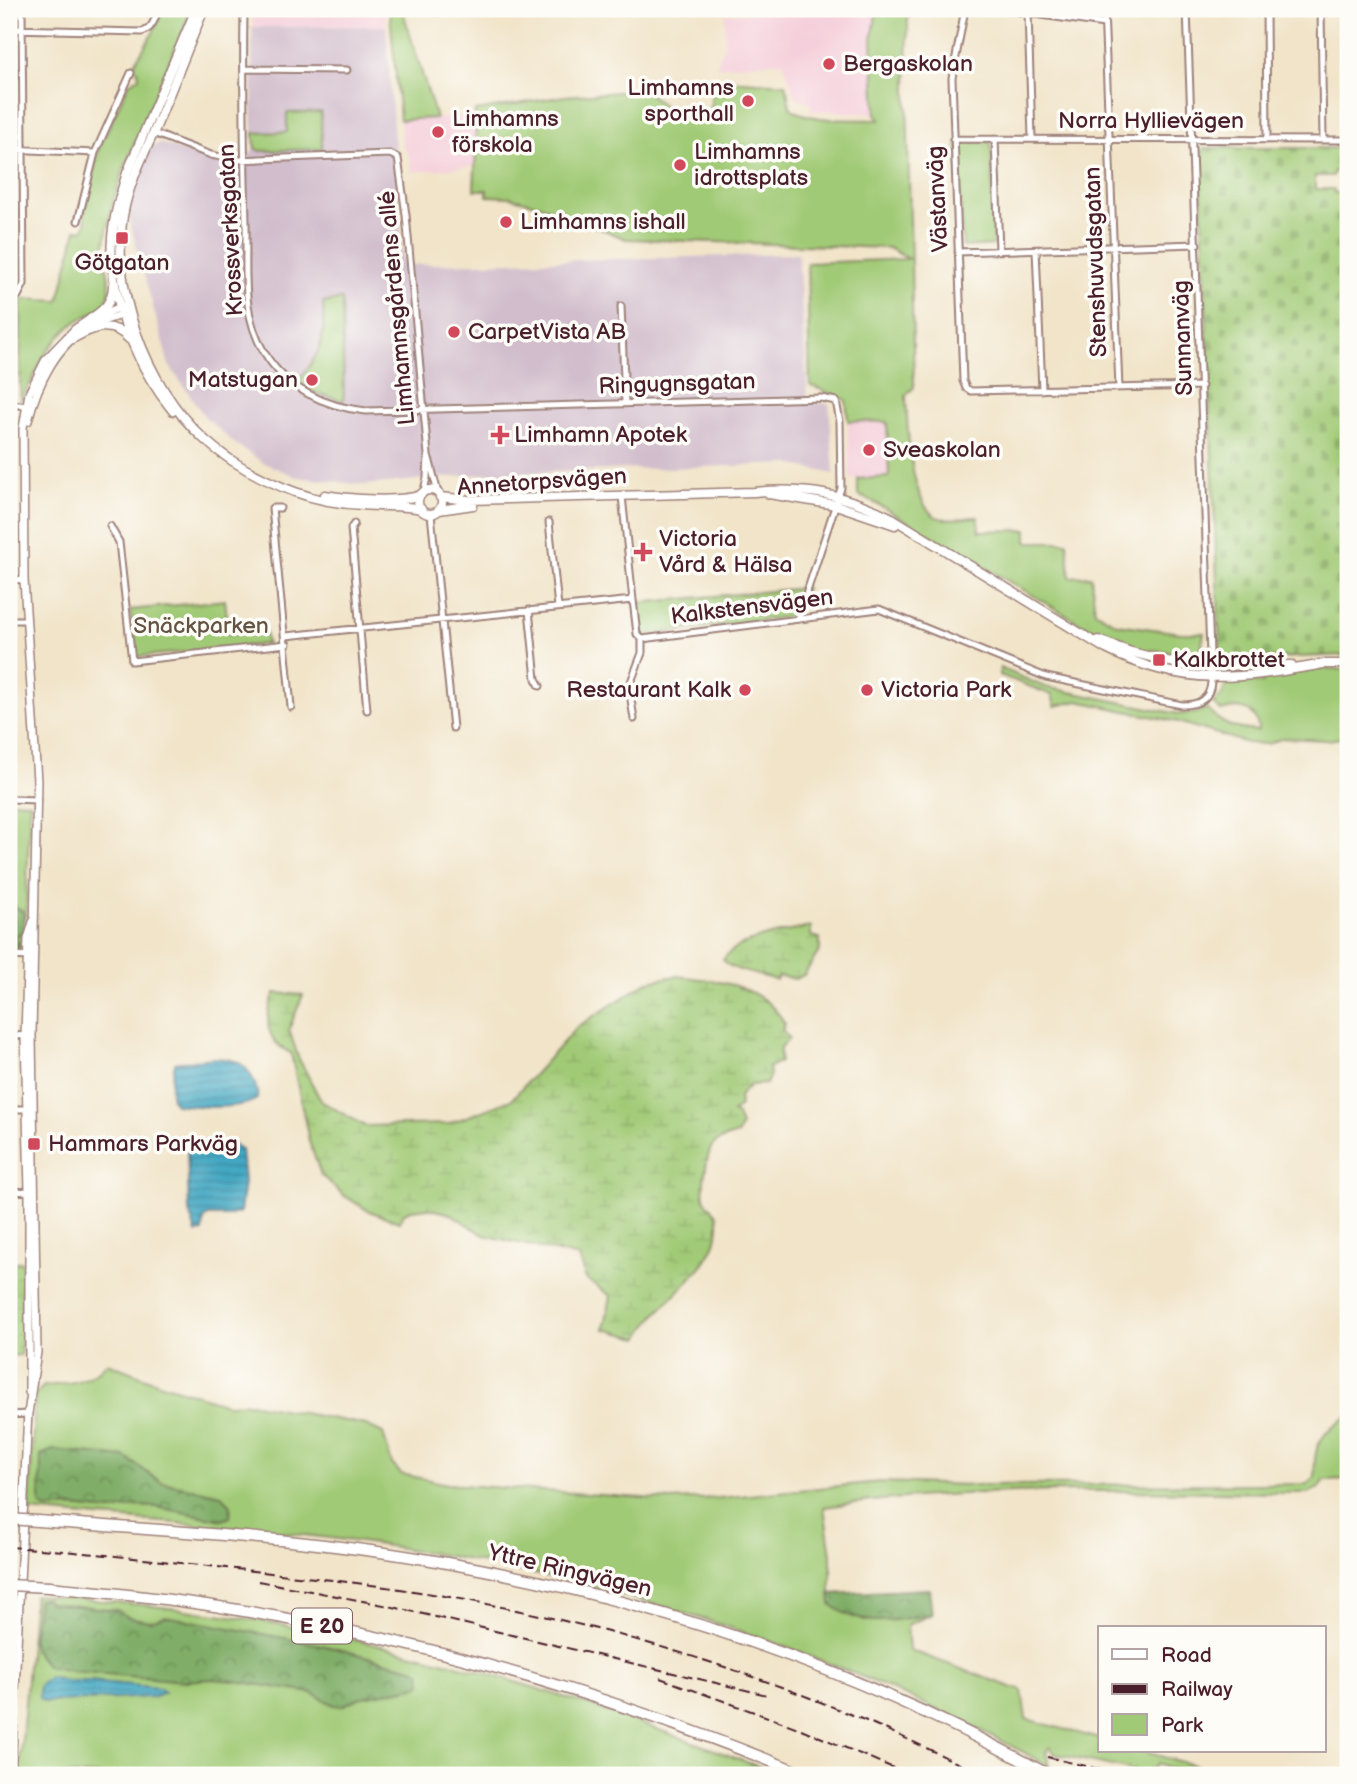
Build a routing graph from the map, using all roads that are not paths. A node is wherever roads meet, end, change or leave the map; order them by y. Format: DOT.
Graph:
graph roads {
  1 [pos="22,9"];
  2 [pos="159,9"];
  3 [pos="196,9"];
  4 [pos="204,9"];
  5 [pos="244,9"];
  6 [pos="420,9"];
  7 [pos="482,9"];
  8 [pos="965,9"];
  9 [pos="1000,9"];
  10 [pos="1104,9"];
  11 [pos="1187,9"];
  12 [pos="1266,9"];
  13 [pos="1321,9"];
  14 [pos="1028,13"];
  15 [pos="1104,24"];
  16 [pos="9,29"];
  17 [pos="22,29"];
  18 [pos="244,69"];
  19 [pos="347,70"];
  20 [pos="131,73"];
  21 [pos="153,133"];
  22 [pos="1032,138"];
  23 [pos="1108,138"];
  24 [pos="953,139"];
  25 [pos="995,139"];
  26 [pos="1193,139"];
  27 [pos="1267,140"];
  28 [pos="1323,140"];
  29 [pos="1348,141"];
  30 [pos="9,149"];
  31 [pos="23,150"];
  32 [pos="94,153"];
  33 [pos="245,160"];
  34 [pos="78,220"];
  35 [pos="1197,244"];
  36 [pos="1113,247"];
  37 [pos="1036,250"];
  38 [pos="999,251"];
  39 [pos="958,252"];
  40 [pos="112,262"];
  41 [pos="9,296"];
  42 [pos="621,306"];
  43 [pos="124,310"];
  44 [pos="90,319"];
  45 [pos="72,339"];
  46 [pos="134,347"];
  47 [pos="1202,386"];
  48 [pos="1119,388"];
  49 [pos="1042,390"];
  50 [pos="625,403"];
  51 [pos="9,404"];
  52 [pos="29,406"];
  53 [pos="423,410"];
  54 [pos="203,439"];
  55 [pos="428,455"];
  56 [pos="271,482"];
  57 [pos="754,492"];
  58 [pos="422,494"];
  59 [pos="647,494"];
  60 [pos="439,495"];
  61 [pos="839,495"];
  62 [pos="622,496"];
  63 [pos="836,505"];
  64 [pos="279,508"];
  65 [pos="421,509"];
  66 [pos="435,512"];
  67 [pos="550,522"];
  68 [pos="354,524"];
  69 [pos="110,526"];
  70 [pos="920,536"];
  71 [pos="9,579"];
  72 [pos="24,580"];
  73 [pos="633,600"];
  74 [pos="558,607"];
  75 [pos="529,610"];
  76 [pos="798,619"];
  77 [pos="9,620"];
  78 [pos="26,620"];
  79 [pos="442,620"];
  80 [pos="360,629"];
  81 [pos="1079,632"];
  82 [pos="286,636"];
  83 [pos="642,639"];
  84 [pos="287,644"];
  85 [pos="1323,664"];
  86 [pos="1348,664"];
  87 [pos="1211,667"];
  88 [pos="1211,677"];
  89 [pos="540,685"];
  90 [pos="291,708"];
  91 [pos="367,710"];
  92 [pos="634,719"];
  93 [pos="453,728"];
  94 [pos="9,799"];
  95 [pos="37,800"];
  96 [pos="9,956"];
  97 [pos="31,957"];
  98 [pos="9,1035"];
  99 [pos="28,1036"];
  100 [pos="9,1109"];
  101 [pos="30,1109"];
  102 [pos="32,1191"];
  103 [pos="9,1192"];
  104 [pos="28,1414"];
  105 [pos="9,1415"];
  106 [pos="9,1519"];
  107 [pos="9,1585"];
  108 [pos="11,1775"];
  109 [pos="805,1775"];
  110 [pos="1049,1775"];
  1 -- 17 [label="street"];
  2 -- 17 [label="street"];
  3 -- 40 [label="main road"];
  4 -- 21 [label="main road"];
  5 -- 18 [label="street, Krossverksgatan"];
  6 -- 7 [label="street"];
  8 -- 24 [label="street, Västanväg"];
  9 -- 14 [label="street"];
  10 -- 15 [label="street, Stenshuvudsgatan"];
  11 -- 26 [label="street, Sunnanväg"];
  12 -- 27 [label="street"];
  13 -- 28 [label="street"];
  14 -- 15 [label="street"];
  14 -- 22 [label="street"];
  15 -- 23 [label="street, Stenshuvudsgatan"];
  16 -- 17 [label="street"];
  17 -- 31 [label="street"];
  18 -- 19 [label="street"];
  18 -- 33 [label="street, Krossverksgatan"];
  20 -- 32 [label="street"];
  21 -- 33 [label="street"];
  21 -- 43 [label="main road"];
  22 -- 23 [label="street, Norra Hyllievägen"];
  22 -- 25 [label="street, Norra Hyllievägen"];
  23 -- 26 [label="street, Norra Hyllievägen"];
  23 -- 36 [label="street, Stenshuvudsgatan"];
  24 -- 25 [label="street, Norra Hyllievägen"];
  24 -- 39 [label="street, Västanväg"];
  25 -- 38 [label="street"];
  26 -- 27 [label="street, Norra Hyllievägen"];
  26 -- 35 [label="street, Sunnanväg"];
  27 -- 28 [label="street, Norra Hyllievägen"];
  28 -- 29 [label="street, Norra Hyllievägen"];
  30 -- 31 [label="street"];
  31 -- 32 [label="street"];
  31 -- 41 [label="street"];
  32 -- 34 [label="street"];
  33 -- 53 [label="street, Krossverksgatan"];
  33 -- 53 [label="street, Limhamnsgårdens allé"];
  35 -- 36 [label="street"];
  35 -- 47 [label="street, Sunnanväg"];
  36 -- 37 [label="street"];
  36 -- 48 [label="street, Stenshuvudsgatan"];
  37 -- 38 [label="street"];
  37 -- 49 [label="street"];
  38 -- 39 [label="street"];
  39 -- 49 [label="street, Västanväg"];
  40 -- 43 [label="main road"];
  40 -- 44 [label="main road"];
  42 -- 50 [label="street"];
  43 -- 44 [label="street"];
  43 -- 45 [label="street"];
  43 -- 46 [label="main road"];
  43 -- 54 [label="main road, Annetorpsvägen"];
  44 -- 52 [label="street"];
  45 -- 46 [label="main road"];
  45 -- 52 [label="street"];
  46 -- 54 [label="main road"];
  47 -- 48 [label="street"];
  47 -- 87 [label="street, Sunnanväg"];
  48 -- 49 [label="street"];
  50 -- 53 [label="street, Ringugnsgatan"];
  50 -- 61 [label="street, Ringugnsgatan"];
  51 -- 52 [label="street"];
  52 -- 72 [label="street"];
  53 -- 55 [label="street, Limhamnsgårdens allé"];
  54 -- 56 [label="main road, Annetorpsvägen"];
  55 -- 58 [label="street, Limhamnsgårdens allé"];
  55 -- 60 [label="street, Limhamnsgårdens allé"];
  56 -- 58 [label="main road, Annetorpsvägen"];
  56 -- 65 [label="main road, Annetorpsvägen"];
  57 -- 59 [label="main road, Annetorpsvägen"];
  57 -- 61 [label="main road, Annetorpsvägen"];
  57 -- 63 [label="main road, Annetorpsvägen"];
  58 -- 60 [label="main road, Annetorpsvägen"];
  58 -- 65 [label="main road"];
  59 -- 60 [label="main road, Annetorpsvägen"];
  59 -- 62 [label="main road, Annetorpsvägen"];
  60 -- 66 [label="main road, Annetorpsvägen"];
  61 -- 63 [label="street"];
  61 -- 70 [label="main road, Annetorpsvägen"];
  62 -- 66 [label="main road, Annetorpsvägen"];
  62 -- 73 [label="street, Kalkstensvägen"];
  63 -- 70 [label="main road, Annetorpsvägen"];
  63 -- 76 [label="street"];
  64 -- 82 [label="street"];
  65 -- 66 [label="main road, Annetorpsvägen"];
  66 -- 79 [label="street"];
  67 -- 74 [label="street"];
  68 -- 80 [label="street"];
  69 -- 84 [label="street"];
  70 -- 81 [label="main road, Annetorpsvägen"];
  71 -- 72 [label="street"];
  72 -- 78 [label="street"];
  73 -- 74 [label="street"];
  73 -- 83 [label="street, Kalkstensvägen"];
  74 -- 75 [label="street"];
  75 -- 79 [label="street"];
  75 -- 89 [label="street"];
  76 -- 83 [label="street, Kalkstensvägen"];
  76 -- 88 [label="street, Kalkstensvägen"];
  77 -- 78 [label="street"];
  78 -- 95 [label="street"];
  79 -- 80 [label="street"];
  79 -- 93 [label="street"];
  80 -- 82 [label="street"];
  80 -- 91 [label="street"];
  81 -- 87 [label="main road, Annetorpsvägen"];
  81 -- 88 [label="main road, Annetorpsvägen"];
  82 -- 84 [label="street"];
  83 -- 92 [label="street"];
  84 -- 90 [label="street"];
  85 -- 86 [label="main road, Annetorpsvägen"];
  85 -- 87 [label="main road, Annetorpsvägen"];
  85 -- 88 [label="main road, Annetorpsvägen"];
  87 -- 88 [label="street"];
  94 -- 95 [label="street"];
  95 -- 97 [label="street"];
  96 -- 97 [label="street"];
  97 -- 99 [label="street"];
  98 -- 99 [label="street"];
  99 -- 101 [label="street"];
  100 -- 101 [label="street"];
  101 -- 102 [label="street"];
  102 -- 103 [label="street"];
  102 -- 104 [label="street"];
  104 -- 105 [label="street"];
  104 -- 108 [label="street"];
  106 -- 110 [label="highway, Yttre Ringvägen, bridge"];
  107 -- 109 [label="highway, E 20, bridge"];
}
